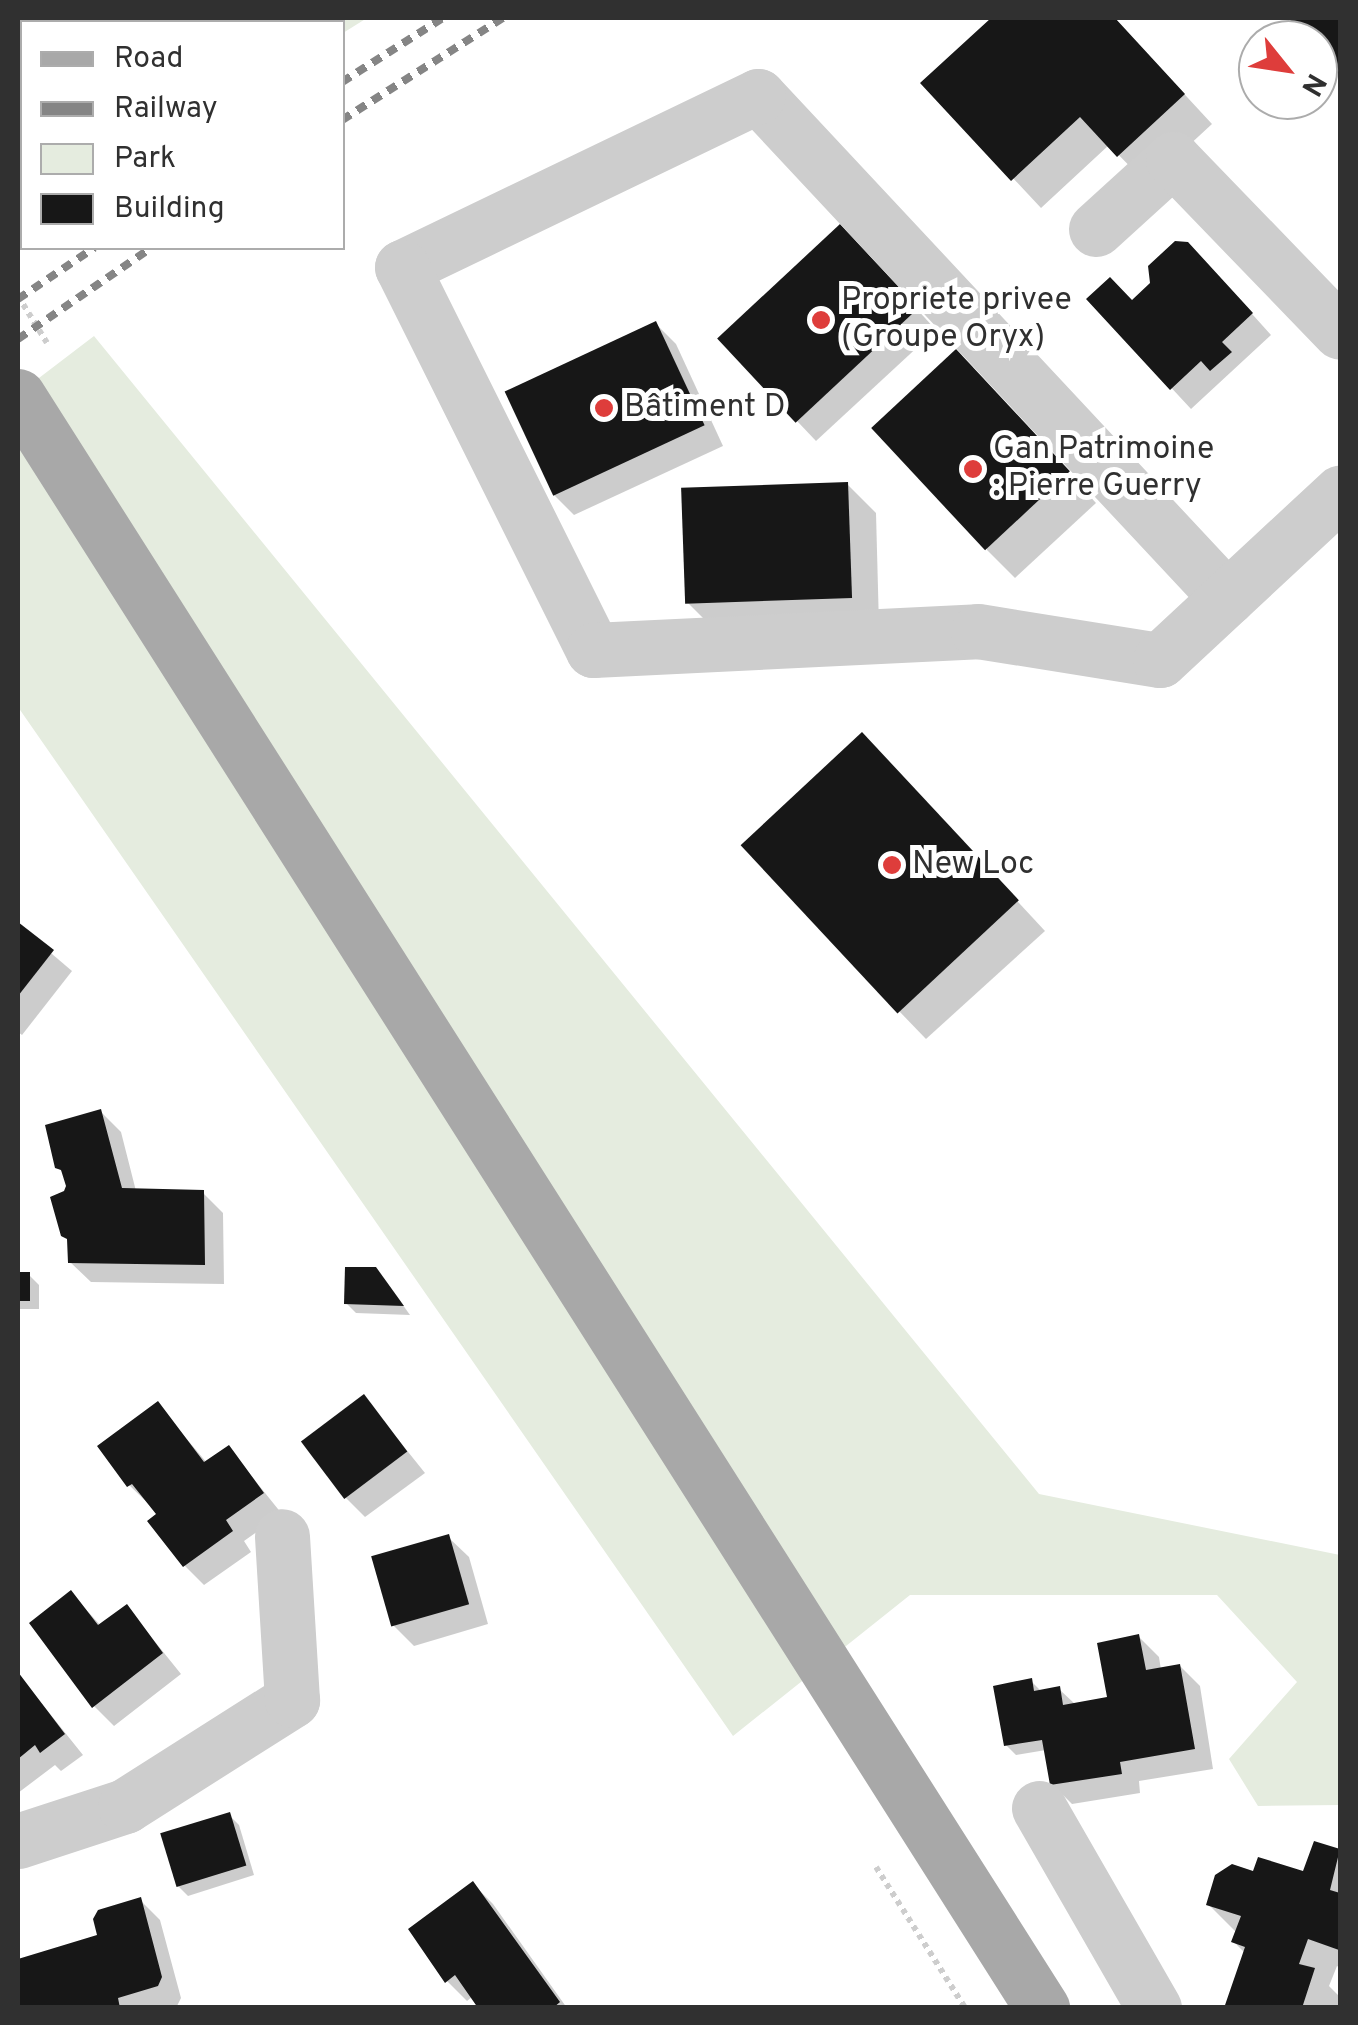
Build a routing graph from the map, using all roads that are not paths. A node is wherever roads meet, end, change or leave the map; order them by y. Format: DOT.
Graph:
graph roads {
  1 [pos="1096,228"];
  2 [pos="1340,332"];
  3 [pos="18,396"];
  4 [pos="1340,494"];
  5 [pos="1227,598"];
  6 [pos="282,1536"];
  7 [pos="1039,1808"];
  8 [pos="18,1841"];
  9 [pos="1042,2008"];
  10 [pos="1154,2008"];
  1 -- 2 [label="street"];
  3 -- 9 [label="main road"];
  4 -- 5 [label="street"];
  5 -- 5 [label="street"];
  6 -- 8 [label="street"];
  7 -- 10 [label="street"];
}
